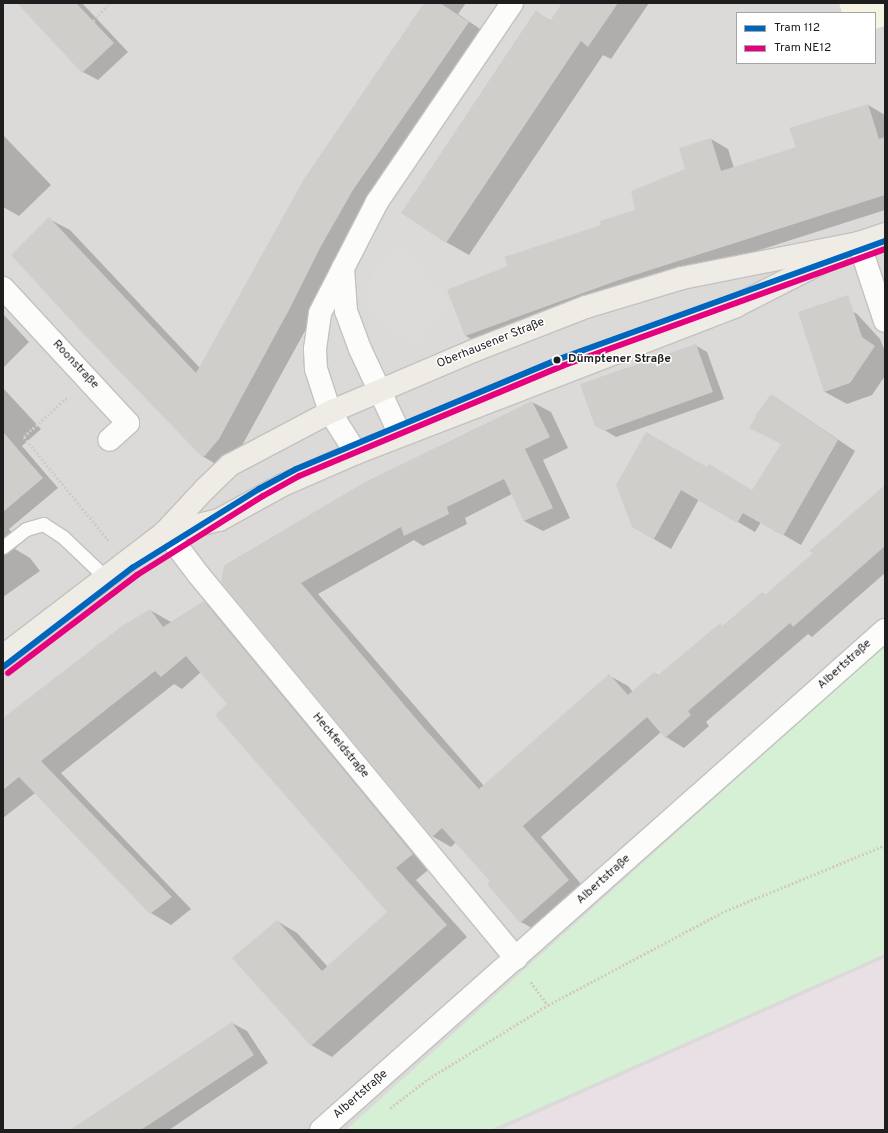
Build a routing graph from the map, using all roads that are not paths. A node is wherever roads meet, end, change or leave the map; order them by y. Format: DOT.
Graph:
graph roads {
  1 [pos="512,3"];
  2 [pos="885,234"];
  3 [pos="859,243"];
  4 [pos="343,266"];
  5 [pos="3,288"];
  6 [pos="885,321"];
  7 [pos="379,391"];
  8 [pos="330,412"];
  9 [pos="395,438"];
  10 [pos="109,440"];
  11 [pos="356,453"];
  12 [pos="164,533"];
  13 [pos="3,546"];
  14 [pos="106,578"];
  15 [pos="885,630"];
  16 [pos="3,655"];
  17 [pos="516,959"];
  18 [pos="321,1130"];
  1 -- 4 [label="street"];
  2 -- 3 [label="main road, Oberhausener Straße"];
  3 -- 6 [label="street"];
  3 -- 7 [label="main road, Oberhausener Straße"];
  3 -- 9 [label="main road, Oberhausener Straße"];
  4 -- 7 [label="street"];
  4 -- 8 [label="street"];
  5 -- 10 [label="street, Roonstraße"];
  7 -- 8 [label="main road, Oberhausener Straße"];
  7 -- 9 [label="street"];
  8 -- 11 [label="street"];
  8 -- 12 [label="main road, Oberhausener Straße"];
  9 -- 11 [label="main road, Oberhausener Straße"];
  11 -- 12 [label="main road, Oberhausener Straße"];
  12 -- 14 [label="main road, Oberhausener Straße"];
  12 -- 17 [label="street, Heckfeldstraße"];
  13 -- 14 [label="lane"];
  14 -- 16 [label="main road, Oberhausener Straße"];
  15 -- 17 [label="street, Albertstraße"];
  17 -- 18 [label="street, Albertstraße"];
}
